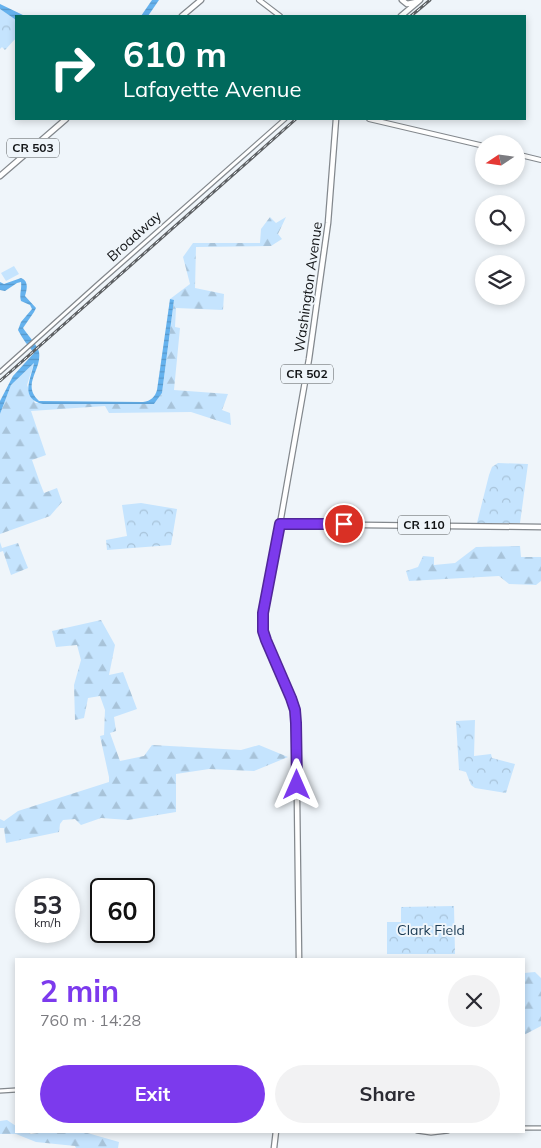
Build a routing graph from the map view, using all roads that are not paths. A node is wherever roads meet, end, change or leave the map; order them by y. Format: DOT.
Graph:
graph roads {
  1 [pos="201,0"];
  2 [pos="259,0"];
  3 [pos="402,0"];
  4 [pos="419,1"];
  5 [pos="183,15"];
  6 [pos="279,15"];
  7 [pos="403,15"];
  8 [pos="65,120"];
  9 [pos="284,120"];
  10 [pos="336,120"];
  11 [pos="373,120"];
  12 [pos="475,144"];
  13 [pos="525,156"];
  14 [pos="541,160"];
  15 [pos="0,176"];
  16 [pos="0,372"];
  17 [pos="280,524"];
  18 [pos="541,527"];
  19 [pos="299,958"];
  20 [pos="15,1090"];
  21 [pos="0,1091"];
  22 [pos="525,1128"];
  23 [pos="541,1128"];
  24 [pos="276,1133"];
  25 [pos="274,1148"];
  1 -- 5 [label="main road"];
  2 -- 6 [label="main road"];
  3 -- 4 [label="main road"];
  4 -- 7 [label="main road"];
  8 -- 15 [label="main road, CR 503"];
  9 -- 16 [label="street, Broadway"];
  10 -- 17 [label="main road, Washington Avenue / CR 502"];
  11 -- 12 [label="main road"];
  13 -- 14 [label="main road"];
  17 -- 18 [label="main road, CR 110"];
  17 -- 19 [label="main road, Washington Avenue / CR 502"];
  20 -- 21 [label="street"];
  22 -- 23 [label="street"];
  24 -- 25 [label="main road"];
}
